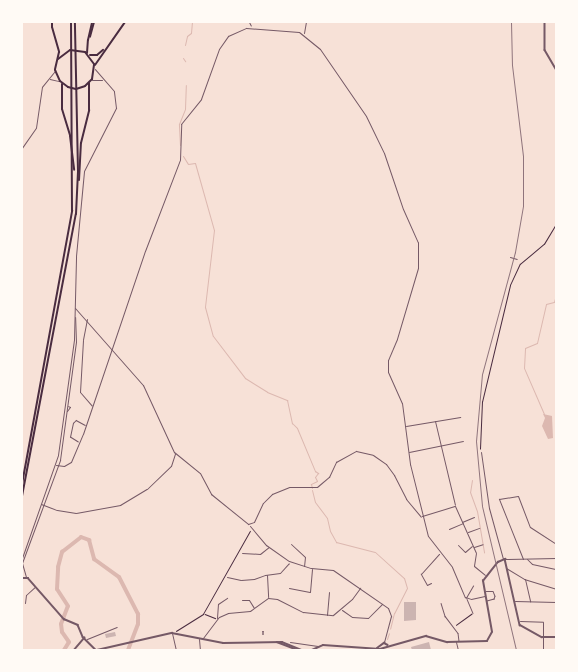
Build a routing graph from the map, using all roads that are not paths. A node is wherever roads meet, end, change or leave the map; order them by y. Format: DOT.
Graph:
graph roads {
  1 [pos="52,22"];
  2 [pos="72,22"];
  3 [pos="75,22"];
  4 [pos="93,22"];
  5 [pos="124,22"];
  6 [pos="249,22"];
  7 [pos="306,22"];
  8 [pos="545,22"];
  9 [pos="251,27"];
  10 [pos="304,34"];
  11 [pos="107,46"];
  12 [pos="88,55"];
  13 [pos="58,59"];
  14 [pos="94,68"];
  15 [pos="556,69"];
  16 [pos="55,70"];
  17 [pos="49,80"];
  18 [pos="60,81"];
  19 [pos="104,81"];
  20 [pos="90,82"];
  21 [pos="62,84"];
  22 [pos="22,148"];
  23 [pos="74,171"];
  24 [pos="77,195"];
  25 [pos="510,257"];
  26 [pos="517,259"];
  27 [pos="75,308"];
  28 [pos="87,319"];
  29 [pos="114,350"];
  30 [pos="66,406"];
  31 [pos="92,406"];
  32 [pos="66,411"];
  33 [pos="460,417"];
  34 [pos="435,421"];
  35 [pos="86,426"];
  36 [pos="405,426"];
  37 [pos="463,441"];
  38 [pos="80,443"];
  39 [pos="441,446"];
  40 [pos="408,452"];
  41 [pos="481,452"];
  42 [pos="176,454"];
  43 [pos="57,465"];
  44 [pos="22,484"];
  45 [pos="22,496"];
  46 [pos="42,504"];
  47 [pos="455,505"];
  48 [pos="422,517"];
  49 [pos="474,517"];
  50 [pos="463,523"];
  51 [pos="250,525"];
  52 [pos="479,528"];
  53 [pos="449,529"];
  54 [pos="467,533"];
  55 [pos="291,544"];
  56 [pos="482,544"];
  57 [pos="556,544"];
  58 [pos="458,545"];
  59 [pos="473,546"];
  60 [pos="269,547"];
  61 [pos="242,553"];
  62 [pos="440,554"];
  63 [pos="22,558"];
  64 [pos="523,558"];
  65 [pos="527,558"];
  66 [pos="556,558"];
  67 [pos="504,559"];
  68 [pos="290,562"];
  69 [pos="22,563"];
  70 [pos="304,566"];
  71 [pos="312,568"];
  72 [pos="506,568"];
  73 [pos="556,569"];
  74 [pos="267,574"];
  75 [pos="485,575"];
  76 [pos="227,576"];
  77 [pos="27,577"];
  78 [pos="22,578"];
  79 [pos="525,579"];
  80 [pos="431,583"];
  81 [pos="473,586"];
  82 [pos="35,587"];
  83 [pos="289,588"];
  84 [pos="360,588"];
  85 [pos="556,589"];
  86 [pos="484,591"];
  87 [pos="329,592"];
  88 [pos="485,596"];
  89 [pos="227,598"];
  90 [pos="268,598"];
  91 [pos="466,598"];
  92 [pos="242,600"];
  93 [pos="486,601"];
  94 [pos="514,601"];
  95 [pos="530,602"];
  96 [pos="556,602"];
  97 [pos="25,603"];
  98 [pos="441,603"];
  99 [pos="382,604"];
  100 [pos="254,608"];
  101 [pos="341,609"];
  102 [pos="473,613"];
  103 [pos="327,615"];
  104 [pos="217,618"];
  105 [pos="519,621"];
  106 [pos="117,627"];
  107 [pos="172,633"];
  108 [pos="556,636"];
  109 [pos="84,638"];
  110 [pos="199,638"];
  111 [pos="543,638"];
  112 [pos="86,639"];
  113 [pos="202,639"];
  114 [pos="269,641"];
  115 [pos="290,642"];
  116 [pos="456,642"];
  117 [pos="460,642"];
  118 [pos="384,643"];
  119 [pos="382,645"];
  120 [pos="388,645"];
  121 [pos="318,646"];
  122 [pos="384,648"];
  123 [pos="375,649"];
  124 [pos="74,650"];
  125 [pos="97,650"];
  126 [pos="176,650"];
  127 [pos="200,650"];
  128 [pos="298,650"];
  129 [pos="302,650"];
  130 [pos="313,650"];
  131 [pos="458,650"];
  132 [pos="544,650"];
  1 -- 13 [label="main road"];
  2 -- 23 [label="main road"];
  3 -- 24 [label="main road"];
  4 -- 12 [label="main road"];
  5 -- 11 [label="main road"];
  6 -- 9 [label="street"];
  7 -- 10 [label="street"];
  8 -- 15 [label="street"];
  9 -- 10 [label="street"];
  9 -- 29 [label="street"];
  10 -- 36 [label="street"];
  11 -- 12 [label="main road"];
  11 -- 14 [label="main road"];
  12 -- 13 [label="main road"];
  12 -- 14 [label="main road"];
  13 -- 16 [label="main road"];
  14 -- 19 [label="street"];
  14 -- 20 [label="main road"];
  16 -- 17 [label="lane"];
  16 -- 18 [label="main road"];
  17 -- 18 [label="lane"];
  17 -- 22 [label="lane"];
  18 -- 21 [label="main road"];
  19 -- 20 [label="street"];
  19 -- 27 [label="street"];
  20 -- 21 [label="main road"];
  20 -- 24 [label="main road"];
  21 -- 23 [label="main road"];
  23 -- 44 [label="main road"];
  24 -- 45 [label="main road"];
  25 -- 26 [label="street"];
  27 -- 28 [label="street"];
  27 -- 30 [label="street"];
  28 -- 29 [label="street"];
  28 -- 31 [label="street"];
  29 -- 31 [label="street"];
  29 -- 42 [label="street"];
  30 -- 32 [label="street"];
  30 -- 32 [label="street"];
  30 -- 43 [label="street"];
  31 -- 35 [label="street"];
  32 -- 43 [label="street"];
  33 -- 34 [label="street"];
  34 -- 36 [label="street"];
  34 -- 39 [label="street"];
  35 -- 38 [label="street"];
  35 -- 38 [label="lane"];
  36 -- 40 [label="street"];
  37 -- 39 [label="street"];
  38 -- 43 [label="street"];
  39 -- 40 [label="street"];
  39 -- 47 [label="street"];
  40 -- 48 [label="street"];
  41 -- 67 [label="street"];
  42 -- 46 [label="street"];
  42 -- 51 [label="street"];
  43 -- 46 [label="street"];
  46 -- 63 [label="street"];
  46 -- 69 [label="street"];
  47 -- 48 [label="street"];
  47 -- 50 [label="street"];
  48 -- 51 [label="street"];
  48 -- 62 [label="street"];
  49 -- 50 [label="street"];
  50 -- 53 [label="street"];
  50 -- 54 [label="street"];
  51 -- 60 [label="street"];
  52 -- 54 [label="street"];
  54 -- 59 [label="street"];
  55 -- 70 [label="street"];
  56 -- 59 [label="street"];
  57 -- 64 [label="street"];
  58 -- 59 [label="street"];
  59 -- 75 [label="street"];
  60 -- 61 [label="street"];
  60 -- 68 [label="street"];
  62 -- 80 [label="street"];
  62 -- 91 [label="street"];
  63 -- 69 [label="street"];
  64 -- 65 [label="street"];
  64 -- 67 [label="street"];
  65 -- 66 [label="street"];
  65 -- 73 [label="street"];
  67 -- 72 [label="street"];
  67 -- 75 [label="street"];
  68 -- 70 [label="street"];
  68 -- 74 [label="street"];
  69 -- 77 [label="street"];
  70 -- 71 [label="street"];
  71 -- 83 [label="street"];
  71 -- 84 [label="street"];
  72 -- 79 [label="street"];
  72 -- 94 [label="street"];
  74 -- 76 [label="street"];
  74 -- 90 [label="street"];
  75 -- 86 [label="street"];
  77 -- 78 [label="street"];
  77 -- 82 [label="street"];
  79 -- 85 [label="street"];
  79 -- 95 [label="street"];
  81 -- 91 [label="lane"];
  82 -- 97 [label="street"];
  82 -- 109 [label="street"];
  84 -- 99 [label="street"];
  84 -- 101 [label="street"];
  86 -- 88 [label="street"];
  86 -- 93 [label="lane"];
  87 -- 103 [label="street"];
  88 -- 91 [label="street"];
  88 -- 93 [label="street"];
  89 -- 104 [label="street"];
  90 -- 100 [label="street"];
  90 -- 103 [label="street"];
  91 -- 102 [label="lane"];
  92 -- 100 [label="street"];
  93 -- 117 [label="street"];
  94 -- 95 [label="street"];
  94 -- 105 [label="street"];
  95 -- 96 [label="street"];
  98 -- 117 [label="lane"];
  99 -- 101 [label="street"];
  99 -- 118 [label="street"];
  100 -- 104 [label="street"];
  101 -- 103 [label="street"];
  104 -- 113 [label="street"];
  105 -- 111 [label="street"];
  105 -- 111 [label="street"];
  106 -- 112 [label="street"];
  107 -- 110 [label="street"];
  107 -- 125 [label="street"];
  107 -- 126 [label="street"];
  108 -- 111 [label="street"];
  109 -- 112 [label="street"];
  109 -- 124 [label="street"];
  110 -- 113 [label="street"];
  110 -- 127 [label="street"];
  111 -- 132 [label="street"];
  112 -- 125 [label="street"];
  113 -- 114 [label="street"];
  114 -- 128 [label="street"];
  114 -- 129 [label="street"];
  115 -- 121 [label="street"];
  116 -- 117 [label="street"];
  116 -- 120 [label="street"];
  116 -- 131 [label="street"];
  118 -- 119 [label="street"];
  118 -- 120 [label="street"];
  119 -- 122 [label="street"];
  119 -- 123 [label="street"];
  120 -- 122 [label="street"];
  121 -- 123 [label="street"];
  121 -- 130 [label="street"];
  122 -- 123 [label="street"];
}
